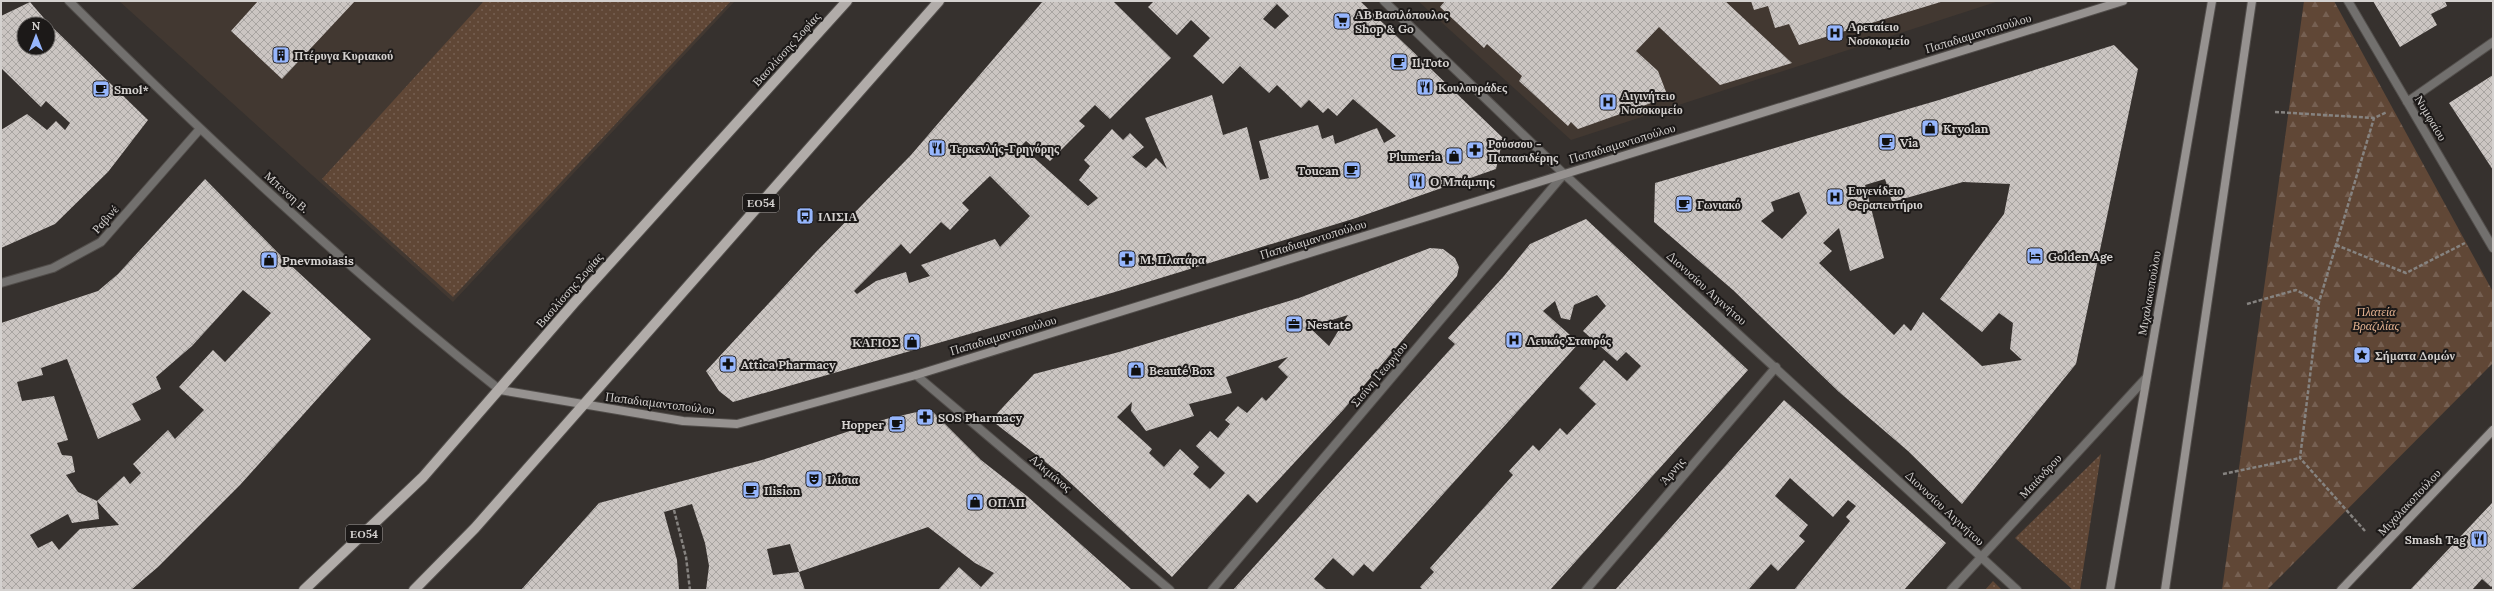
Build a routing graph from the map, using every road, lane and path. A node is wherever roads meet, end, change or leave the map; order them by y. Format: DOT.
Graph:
graph roads {
  1 [pos="68,1"];
  2 [pos="847,1"];
  3 [pos="939,1"];
  4 [pos="1384,1"];
  5 [pos="2123,1"];
  6 [pos="2212,1"];
  7 [pos="2252,1"];
  8 [pos="2348,1"];
  9 [pos="2493,42"];
  10 [pos="2408,102"];
  11 [pos="2275,112"];
  12 [pos="2374,118"];
  13 [pos="199,130"];
  14 [pos="1564,174"];
  15 [pos="2485,233"];
  16 [pos="2336,245"];
  17 [pos="2493,248"];
  18 [pos="1,283"];
  19 [pos="2319,302"];
  20 [pos="2247,304"];
  21 [pos="1776,367"];
  22 [pos="916,375"];
  23 [pos="2146,378"];
  24 [pos="500,390"];
  25 [pos="584,405"];
  26 [pos="2491,435"];
  27 [pos="2300,458"];
  28 [pos="2223,474"];
  29 [pos="674,510"];
  30 [pos="2381,548"];
  31 [pos="1981,558"];
  32 [pos="304,590"];
  33 [pos="415,590"];
  34 [pos="690,590"];
  35 [pos="1170,590"];
  36 [pos="1212,590"];
  37 [pos="1586,590"];
  38 [pos="1951,590"];
  39 [pos="2017,590"];
  40 [pos="2110,590"];
  41 [pos="2165,590"];
  42 [pos="2342,590"];
  1 -- 13 [label="street, Μπενση Β."];
  2 -- 24 [label="main road, Βασιλίσσης Σοφίας / ΕΟ54"];
  3 -- 25 [label="main road, ΕΟ54"];
  4 -- 14 [label="street, Διονυσίου Αιγινήτου"];
  5 -- 14 [label="street, Παπαδιαμαντοπούλου"];
  6 -- 23 [label="street, Μιχαλακοπούλου"];
  7 -- 41 [label="street"];
  8 -- 10 [label="street, Νυμφαίου"];
  9 -- 10 [label="street"];
  10 -- 12 [label="path"];
  10 -- 15 [label="street, Νυμφαίου"];
  11 -- 12 [label="path"];
  12 -- 16 [label="path"];
  13 -- 18 [label="street, Ραβινέ"];
  13 -- 24 [label="street, Μπενση Β."];
  14 -- 21 [label="street, Διονυσίου Αιγινήτου"];
  14 -- 22 [label="street, Παπαδιαμαντοπούλου"];
  14 -- 36 [label="street, Σισίνη Γεωργίου"];
  15 -- 16 [label="path"];
  15 -- 17 [label="street, Νυμφαίου"];
  16 -- 19 [label="path"];
  19 -- 20 [label="path"];
  19 -- 27 [label="path"];
  21 -- 31 [label="street, Διονυσίου Αιγινήτου"];
  21 -- 37 [label="street, Άρνης"];
  22 -- 25 [label="street, Παπαδιαμαντοπούλου"];
  22 -- 35 [label="street, Αλκμάνος"];
  23 -- 31 [label="street, Μαιάνδρου"];
  23 -- 40 [label="street, Μιχαλακοπούλου"];
  24 -- 25 [label="street, Παπαδιαμαντοπούλου"];
  24 -- 32 [label="main road, Βασιλίσσης Σοφίας / ΕΟ54"];
  25 -- 33 [label="main road, ΕΟ54"];
  26 -- 30 [label="street, Μιχαλακοπούλου"];
  27 -- 28 [label="path"];
  27 -- 30 [label="path"];
  29 -- 34 [label="path"];
  30 -- 42 [label="street, Μιχαλακοπούλου"];
  31 -- 38 [label="street, Μαιάνδρου"];
  31 -- 39 [label="street, Διονυσίου Αιγινήτου"];
}
